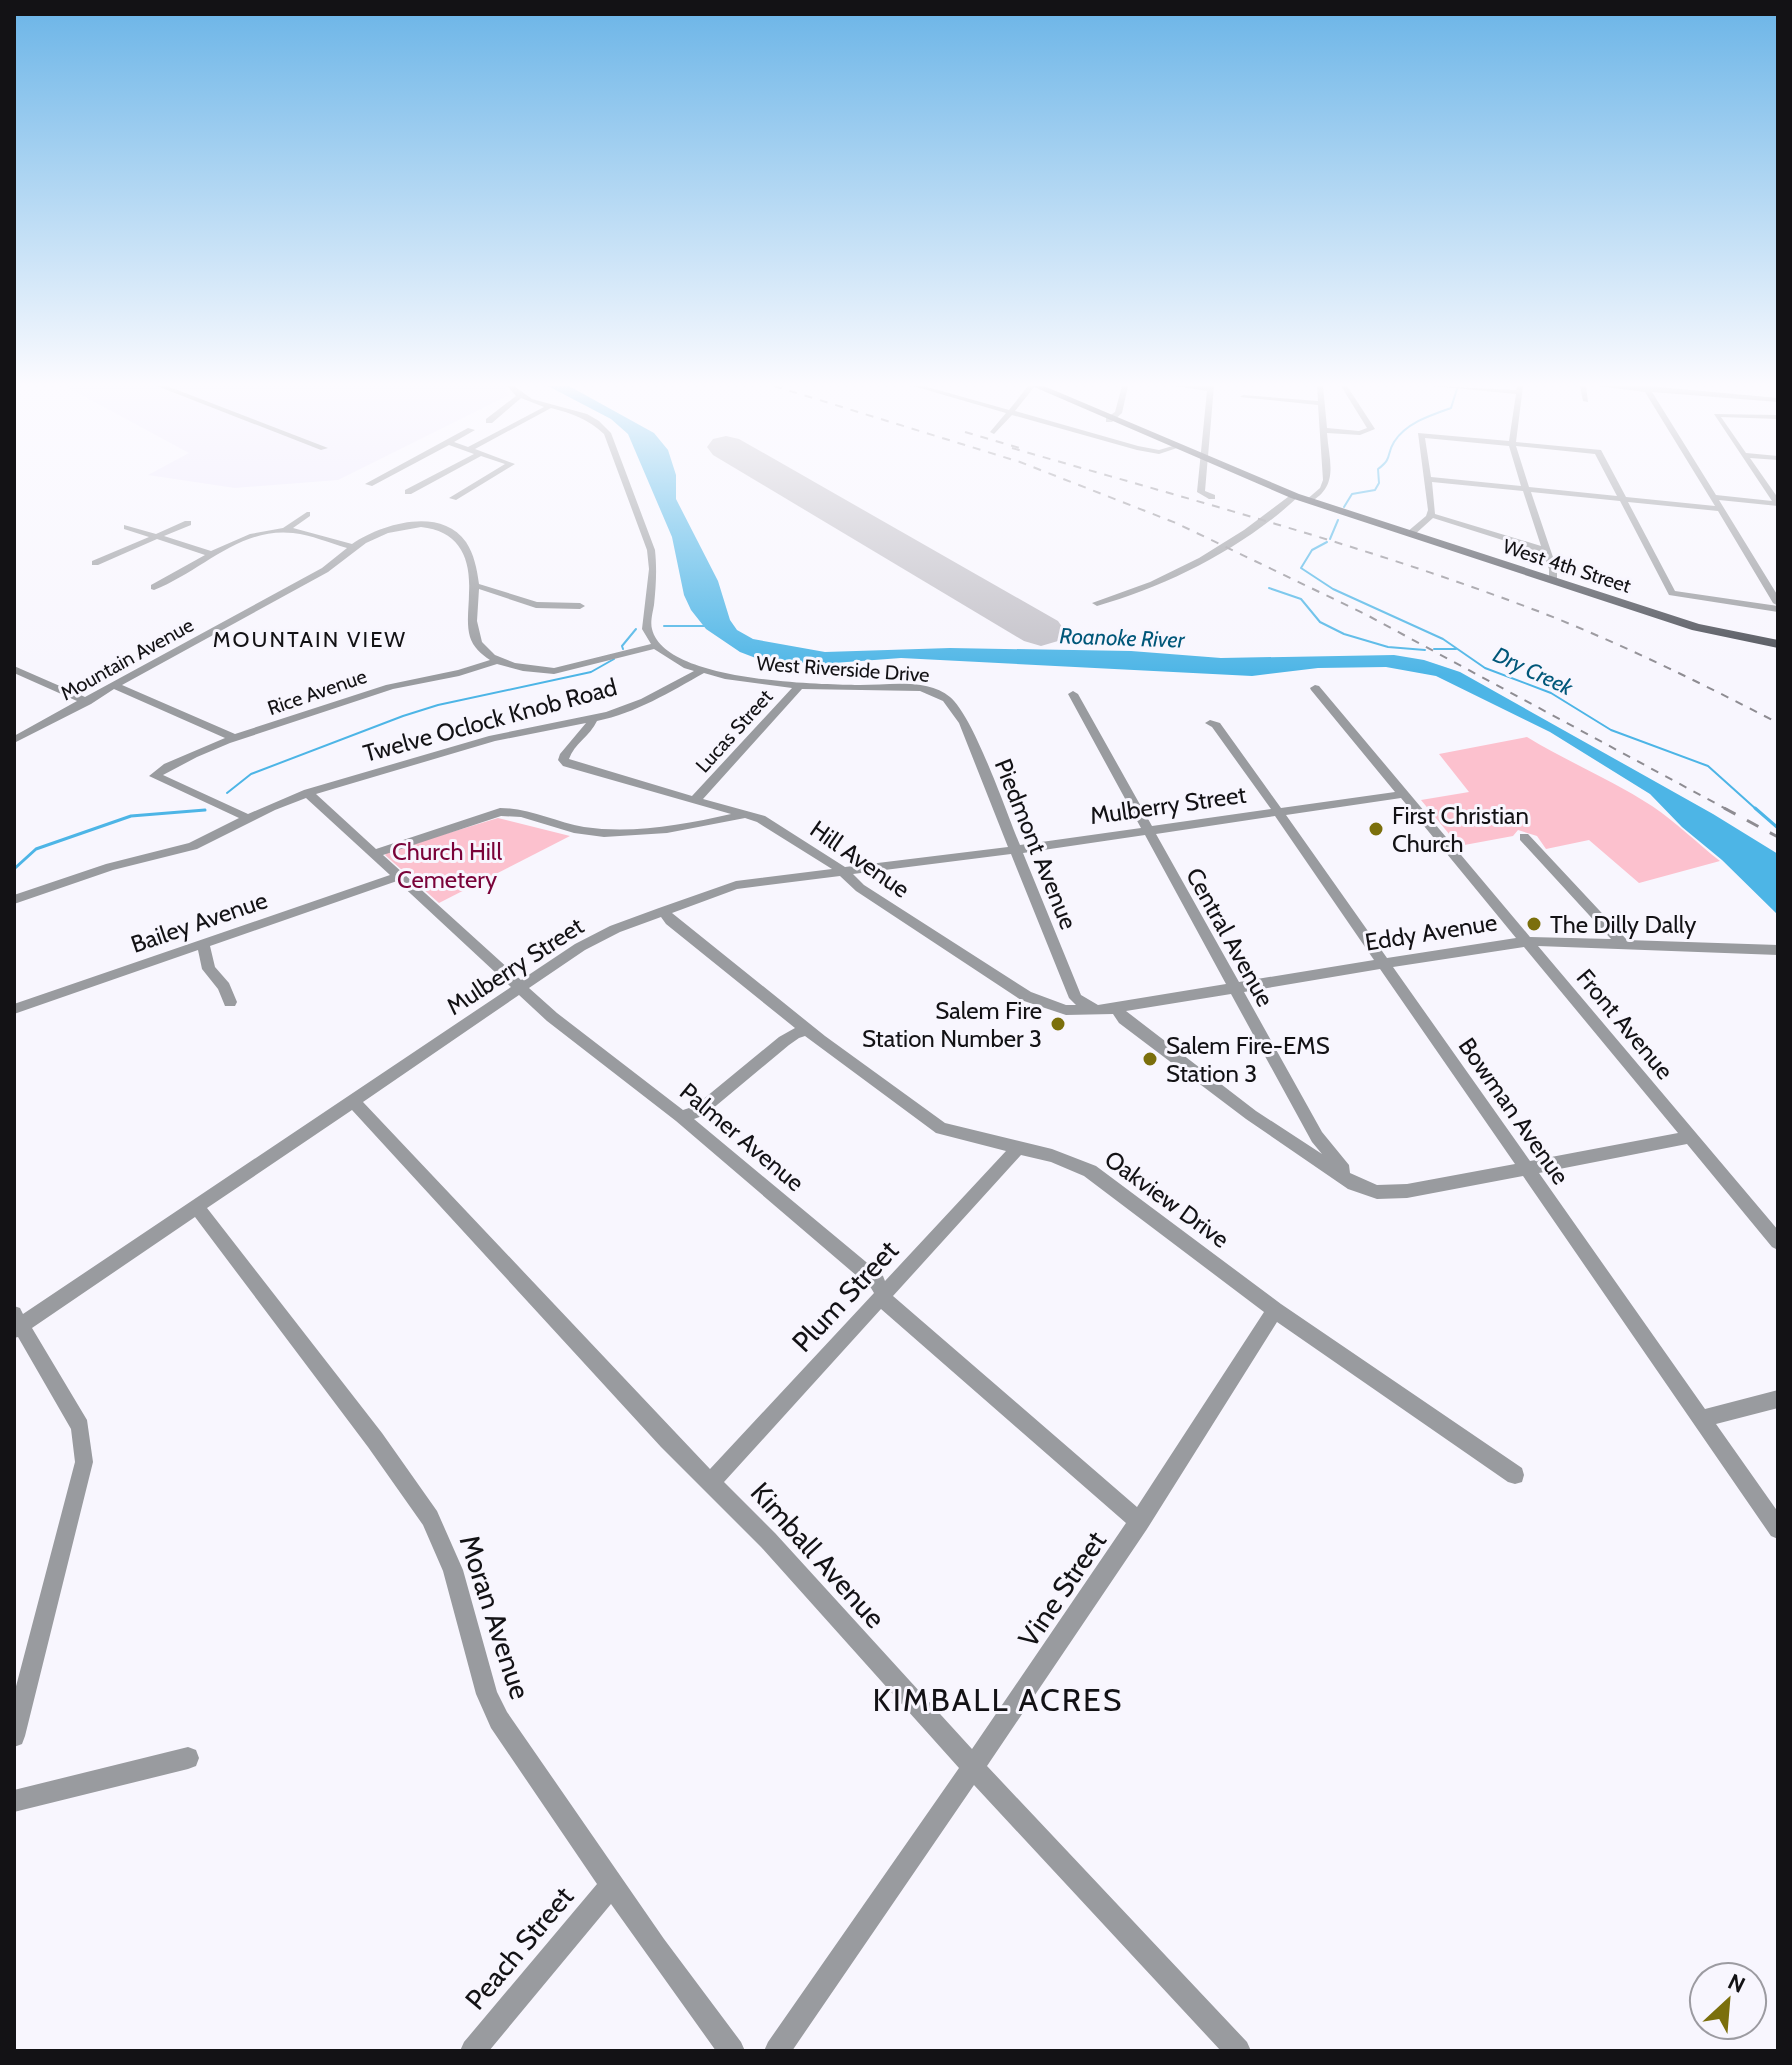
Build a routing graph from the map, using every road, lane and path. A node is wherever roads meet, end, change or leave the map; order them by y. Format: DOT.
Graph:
graph roads {
  1 [pos="372,482"];
  2 [pos="426,482"];
  3 [pos="480,482"];
  4 [pos="625,482"];
  5 [pos="1202,482"];
  6 [pos="1262,482"];
  7 [pos="1326,482"];
  8 [pos="1427,482"];
  9 [pos="1458,482"];
  10 [pos="1524,482"];
  11 [pos="1614,482"];
  12 [pos="1704,482"];
  13 [pos="1763,482"];
  14 [pos="369,484"];
  15 [pos="1527,490"];
  16 [pos="408,492"];
  17 [pos="1295,496"];
  18 [pos="1212,497"];
  19 [pos="1713,497"];
  20 [pos="453,498"];
  21 [pos="1622,499"];
  22 [pos="1309,501"];
  23 [pos="1778,504"];
  24 [pos="1720,509"];
  25 [pos="307,514"];
  26 [pos="1431,515"];
  27 [pos="188,523"];
  28 [pos="127,527"];
  29 [pos="285,530"];
  30 [pos="1410,534"];
  31 [pos="155,535"];
  32 [pos="352,547"];
  33 [pos="1547,551"];
  34 [pos="215,555"];
  35 [pos="95,563"];
  36 [pos="1553,581"];
  37 [pos="474,585"];
  38 [pos="154,587"];
  39 [pos="1097,603"];
  40 [pos="580,606"];
  41 [pos="1778,606"];
  42 [pos="1714,632"];
  43 [pos="1778,644"];
  44 [pos="654,646"];
  45 [pos="1778,654"];
  46 [pos="498,660"];
  47 [pos="14,669"];
  48 [pos="703,670"];
  49 [pos="115,686"];
  50 [pos="799,686"];
  51 [pos="1315,688"];
  52 [pos="940,693"];
  53 [pos="1073,694"];
  54 [pos="87,702"];
  55 [pos="592,720"];
  56 [pos="1210,723"];
  57 [pos="237,739"];
  58 [pos="14,740"];
  59 [pos="308,793"];
  60 [pos="1404,794"];
  61 [pos="696,799"];
  62 [pos="1278,811"];
  63 [pos="748,814"];
  64 [pos="248,818"];
  65 [pos="1147,830"];
  66 [pos="1524,837"];
  67 [pos="1014,850"];
  68 [pos="375,853"];
  69 [pos="843,872"];
  70 [pos="399,876"];
  71 [pos="14,900"];
  72 [pos="663,911"];
  73 [pos="1527,941"];
  74 [pos="203,944"];
  75 [pos="1623,944"];
  76 [pos="1778,950"];
  77 [pos="1381,962"];
  78 [pos="1234,987"];
  79 [pos="520,989"];
  80 [pos="230,1002"];
  81 [pos="1116,1008"];
  82 [pos="14,1009"];
  83 [pos="1095,1009"];
  84 [pos="809,1030"];
  85 [pos="353,1101"];
  86 [pos="681,1117"];
  87 [pos="1691,1137"];
  88 [pos="1018,1148"];
  89 [pos="1525,1169"];
  90 [pos="1365,1189"];
  91 [pos="197,1207"];
  92 [pos="1778,1242"];
  93 [pos="882,1294"];
  94 [pos="1275,1310"];
  95 [pos="16,1323"];
  96 [pos="1778,1399"];
  97 [pos="1701,1419"];
  98 [pos="1515,1475"];
  99 [pos="712,1481"];
  100 [pos="1140,1522"];
  101 [pos="1778,1529"];
  102 [pos="14,1736"];
  103 [pos="188,1758"];
  104 [pos="975,1768"];
  105 [pos="14,1801"];
  106 [pos="612,1884"];
  107 [pos="473,2051"];
  108 [pos="732,2051"];
  109 [pos="777,2051"];
  110 [pos="1238,2051"];
  1 -- 14 [label="street"];
  2 -- 16 [label="street"];
  3 -- 20 [label="street"];
  4 -- 44 [label="street"];
  5 -- 18 [label="street"];
  6 -- 17 [label="main road, West 4th Street"];
  7 -- 22 [label="street"];
  8 -- 26 [label="street"];
  9 -- 15 [label="street"];
  10 -- 15 [label="street"];
  11 -- 21 [label="street"];
  12 -- 19 [label="street"];
  13 -- 23 [label="street"];
  15 -- 21 [label="street"];
  15 -- 33 [label="street"];
  17 -- 22 [label="main road, West 4th Street"];
  17 -- 39 [label="street"];
  19 -- 23 [label="street"];
  19 -- 24 [label="street"];
  21 -- 24 [label="street"];
  21 -- 41 [label="street"];
  22 -- 30 [label="main road, West 4th Street"];
  24 -- 41 [label="street"];
  25 -- 29 [label="street"];
  26 -- 30 [label="street"];
  26 -- 33 [label="street"];
  27 -- 31 [label="street"];
  28 -- 31 [label="street"];
  29 -- 32 [label="street"];
  29 -- 34 [label="street"];
  30 -- 36 [label="main road, West 4th Street"];
  31 -- 34 [label="street"];
  31 -- 35 [label="street"];
  32 -- 37 [label="street, Mountain Avenue"];
  32 -- 49 [label="street, Mountain Avenue"];
  33 -- 36 [label="street"];
  34 -- 38 [label="street"];
  36 -- 42 [label="main road, West 4th Street"];
  37 -- 40 [label="street"];
  37 -- 46 [label="street, Mountain Avenue"];
  42 -- 43 [label="main road, West 4th Street"];
  42 -- 45 [label="main road"];
  44 -- 46 [label="street"];
  44 -- 48 [label="street, West Riverside Drive"];
  46 -- 57 [label="street, Rice Avenue"];
  47 -- 54 [label="street"];
  48 -- 50 [label="street, West Riverside Drive"];
  48 -- 55 [label="street, Twelve Oclock Knob Road"];
  49 -- 54 [label="street, Mountain Avenue"];
  49 -- 57 [label="street"];
  50 -- 52 [label="street, West Riverside Drive"];
  50 -- 61 [label="street, Lucas Street"];
  51 -- 60 [label="street, Front Avenue"];
  52 -- 67 [label="street, Piedmont Avenue"];
  53 -- 65 [label="street, Central Avenue"];
  54 -- 58 [label="street, Mountain Avenue"];
  55 -- 59 [label="street, Twelve Oclock Knob Road"];
  55 -- 61 [label="street, Hill Avenue"];
  56 -- 62 [label="street, Bowman Avenue"];
  57 -- 64 [label="street, Rice Avenue"];
  59 -- 64 [label="street, Twelve Oclock Knob Road"];
  59 -- 68 [label="street, Palmer Avenue"];
  60 -- 62 [label="street, Mulberry Street"];
  60 -- 73 [label="street, Front Avenue"];
  61 -- 63 [label="street, Hill Avenue"];
  62 -- 65 [label="street, Mulberry Street"];
  62 -- 77 [label="street, Bowman Avenue"];
  63 -- 68 [label="street"];
  63 -- 69 [label="street, Hill Avenue"];
  64 -- 71 [label="street, Twelve Oclock Knob Road"];
  65 -- 67 [label="street, Mulberry Street"];
  65 -- 78 [label="street, Central Avenue"];
  66 -- 75 [label="street"];
  67 -- 69 [label="street, Mulberry Street"];
  67 -- 83 [label="street, Piedmont Avenue"];
  68 -- 70 [label="street, Palmer Avenue"];
  69 -- 72 [label="street, Mulberry Street"];
  69 -- 83 [label="street, Hill Avenue"];
  70 -- 74 [label="street, Bailey Avenue"];
  70 -- 79 [label="street, Palmer Avenue"];
  72 -- 79 [label="street, Mulberry Street"];
  72 -- 84 [label="street, Oakview Drive"];
  73 -- 75 [label="street, Eddy Avenue"];
  73 -- 77 [label="street, Eddy Avenue"];
  73 -- 87 [label="street, Front Avenue"];
  74 -- 80 [label="street"];
  74 -- 82 [label="street, Bailey Avenue"];
  75 -- 76 [label="street, Eddy Avenue"];
  77 -- 78 [label="street, Eddy Avenue"];
  77 -- 89 [label="street, Bowman Avenue"];
  78 -- 81 [label="street, Eddy Avenue"];
  78 -- 90 [label="street, Central Avenue"];
  79 -- 85 [label="street, Mulberry Street"];
  79 -- 86 [label="street, Palmer Avenue"];
  81 -- 83 [label="street, Eddy Avenue"];
  81 -- 90 [label="street"];
  84 -- 86 [label="street"];
  84 -- 88 [label="street, Oakview Drive"];
  85 -- 91 [label="street, Mulberry Street"];
  85 -- 99 [label="street, Kimball Avenue"];
  86 -- 93 [label="street, Palmer Avenue"];
  87 -- 89 [label="street"];
  87 -- 92 [label="street, Front Avenue"];
  88 -- 93 [label="street, Plum Street"];
  88 -- 94 [label="street, Oakview Drive"];
  89 -- 90 [label="street"];
  89 -- 97 [label="street, Bowman Avenue"];
  91 -- 95 [label="street, Mulberry Street"];
  91 -- 106 [label="street, Moran Avenue"];
  93 -- 99 [label="street, Plum Street"];
  93 -- 100 [label="street, Palmer Avenue"];
  94 -- 98 [label="street, Oakview Drive"];
  94 -- 100 [label="street, Vine Street"];
  95 -- 102 [label="street"];
  96 -- 97 [label="street"];
  97 -- 101 [label="street, Bowman Avenue"];
  99 -- 104 [label="street, Kimball Avenue"];
  100 -- 104 [label="street, Vine Street"];
  103 -- 105 [label="street"];
  104 -- 109 [label="street, Vine Street"];
  104 -- 110 [label="street, Kimball Avenue"];
  106 -- 107 [label="street, Peach Street"];
  106 -- 108 [label="street, Moran Avenue"];
}
